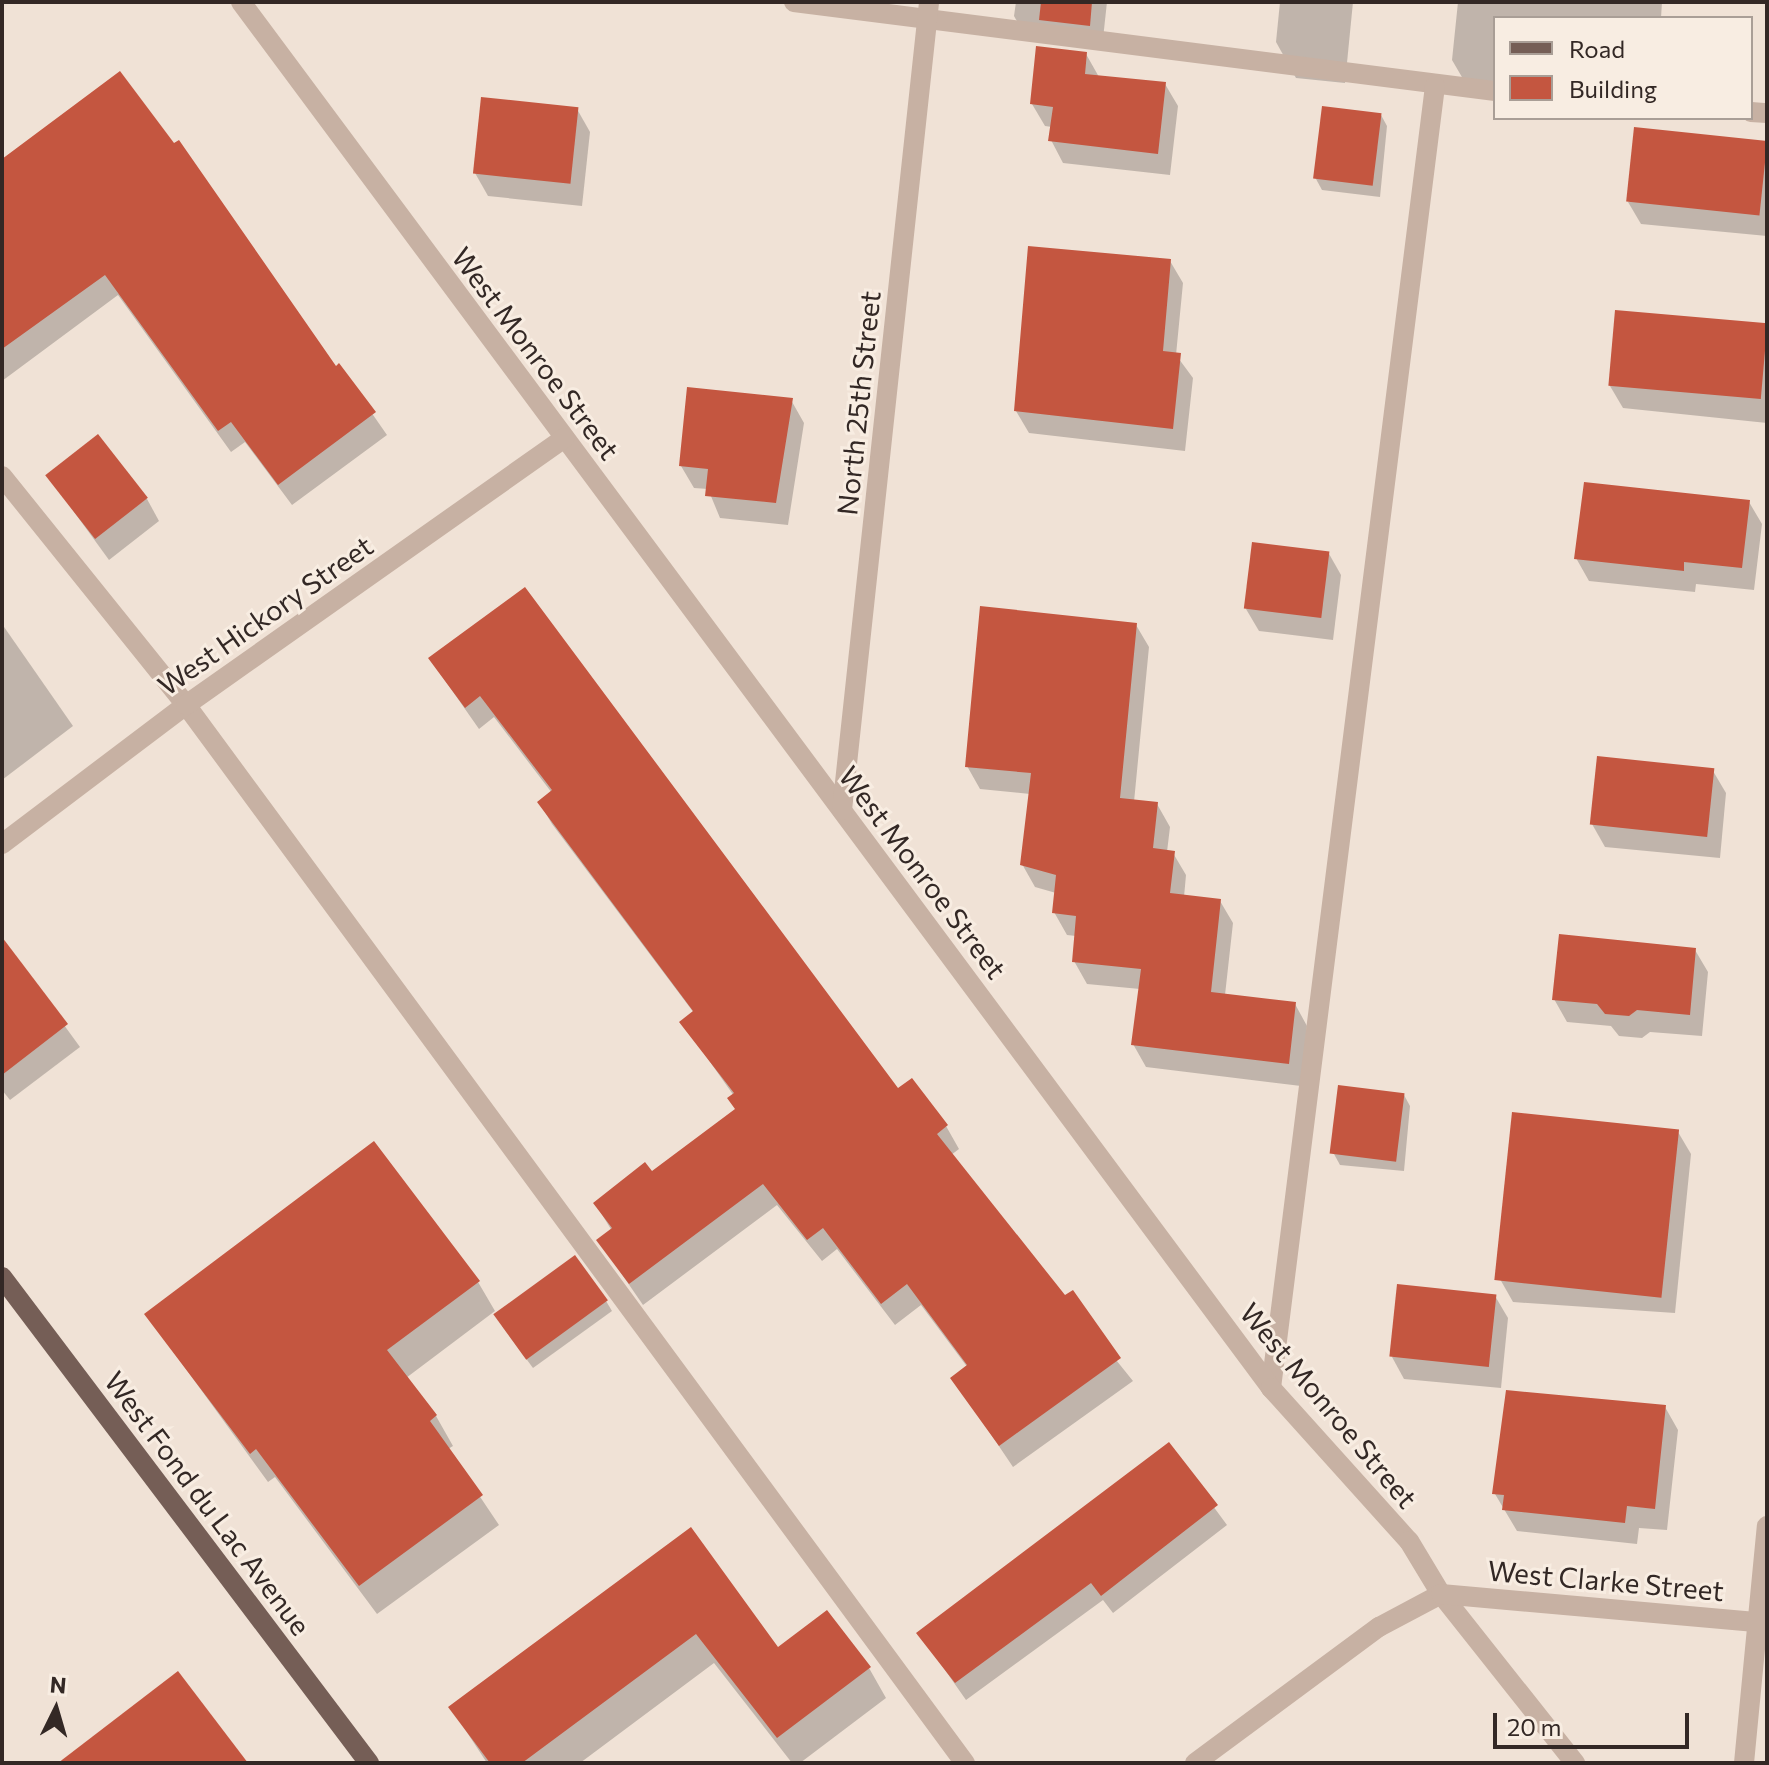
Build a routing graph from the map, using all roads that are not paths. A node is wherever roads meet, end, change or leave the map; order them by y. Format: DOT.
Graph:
graph roads {
  1 [pos="241,2"];
  2 [pos="794,2"];
  3 [pos="928,10"];
  4 [pos="1435,86"];
  5 [pos="1493,91"];
  6 [pos="564,438"];
  7 [pos="2,476"];
  8 [pos="186,705"];
  9 [pos="842,810"];
  10 [pos="2,844"];
  11 [pos="2,1277"];
  12 [pos="1271,1388"];
  13 [pos="1767,1526"];
  14 [pos="1441,1594"];
  15 [pos="1762,1622"];
  16 [pos="369,1763"];
  17 [pos="965,1763"];
  18 [pos="1195,1763"];
  19 [pos="1575,1763"];
  20 [pos="1744,1763"];
  1 -- 6 [label="street, West Monroe Street"];
  2 -- 3 [label="street"];
  3 -- 4 [label="street"];
  3 -- 9 [label="street, North 25th Street"];
  4 -- 5 [label="street"];
  4 -- 12 [label="street"];
  6 -- 8 [label="street, West Hickory Street"];
  6 -- 9 [label="street, West Monroe Street"];
  7 -- 8 [label="street"];
  8 -- 10 [label="street, West Hickory Street"];
  8 -- 17 [label="street"];
  9 -- 12 [label="street, West Monroe Street"];
  11 -- 16 [label="main road, West Fond du Lac Avenue"];
  12 -- 14 [label="street, West Monroe Street"];
  13 -- 15 [label="street"];
  14 -- 15 [label="street, West Clarke Street"];
  14 -- 18 [label="street"];
  14 -- 19 [label="street, West Monroe Street"];
  15 -- 20 [label="street"];
}
